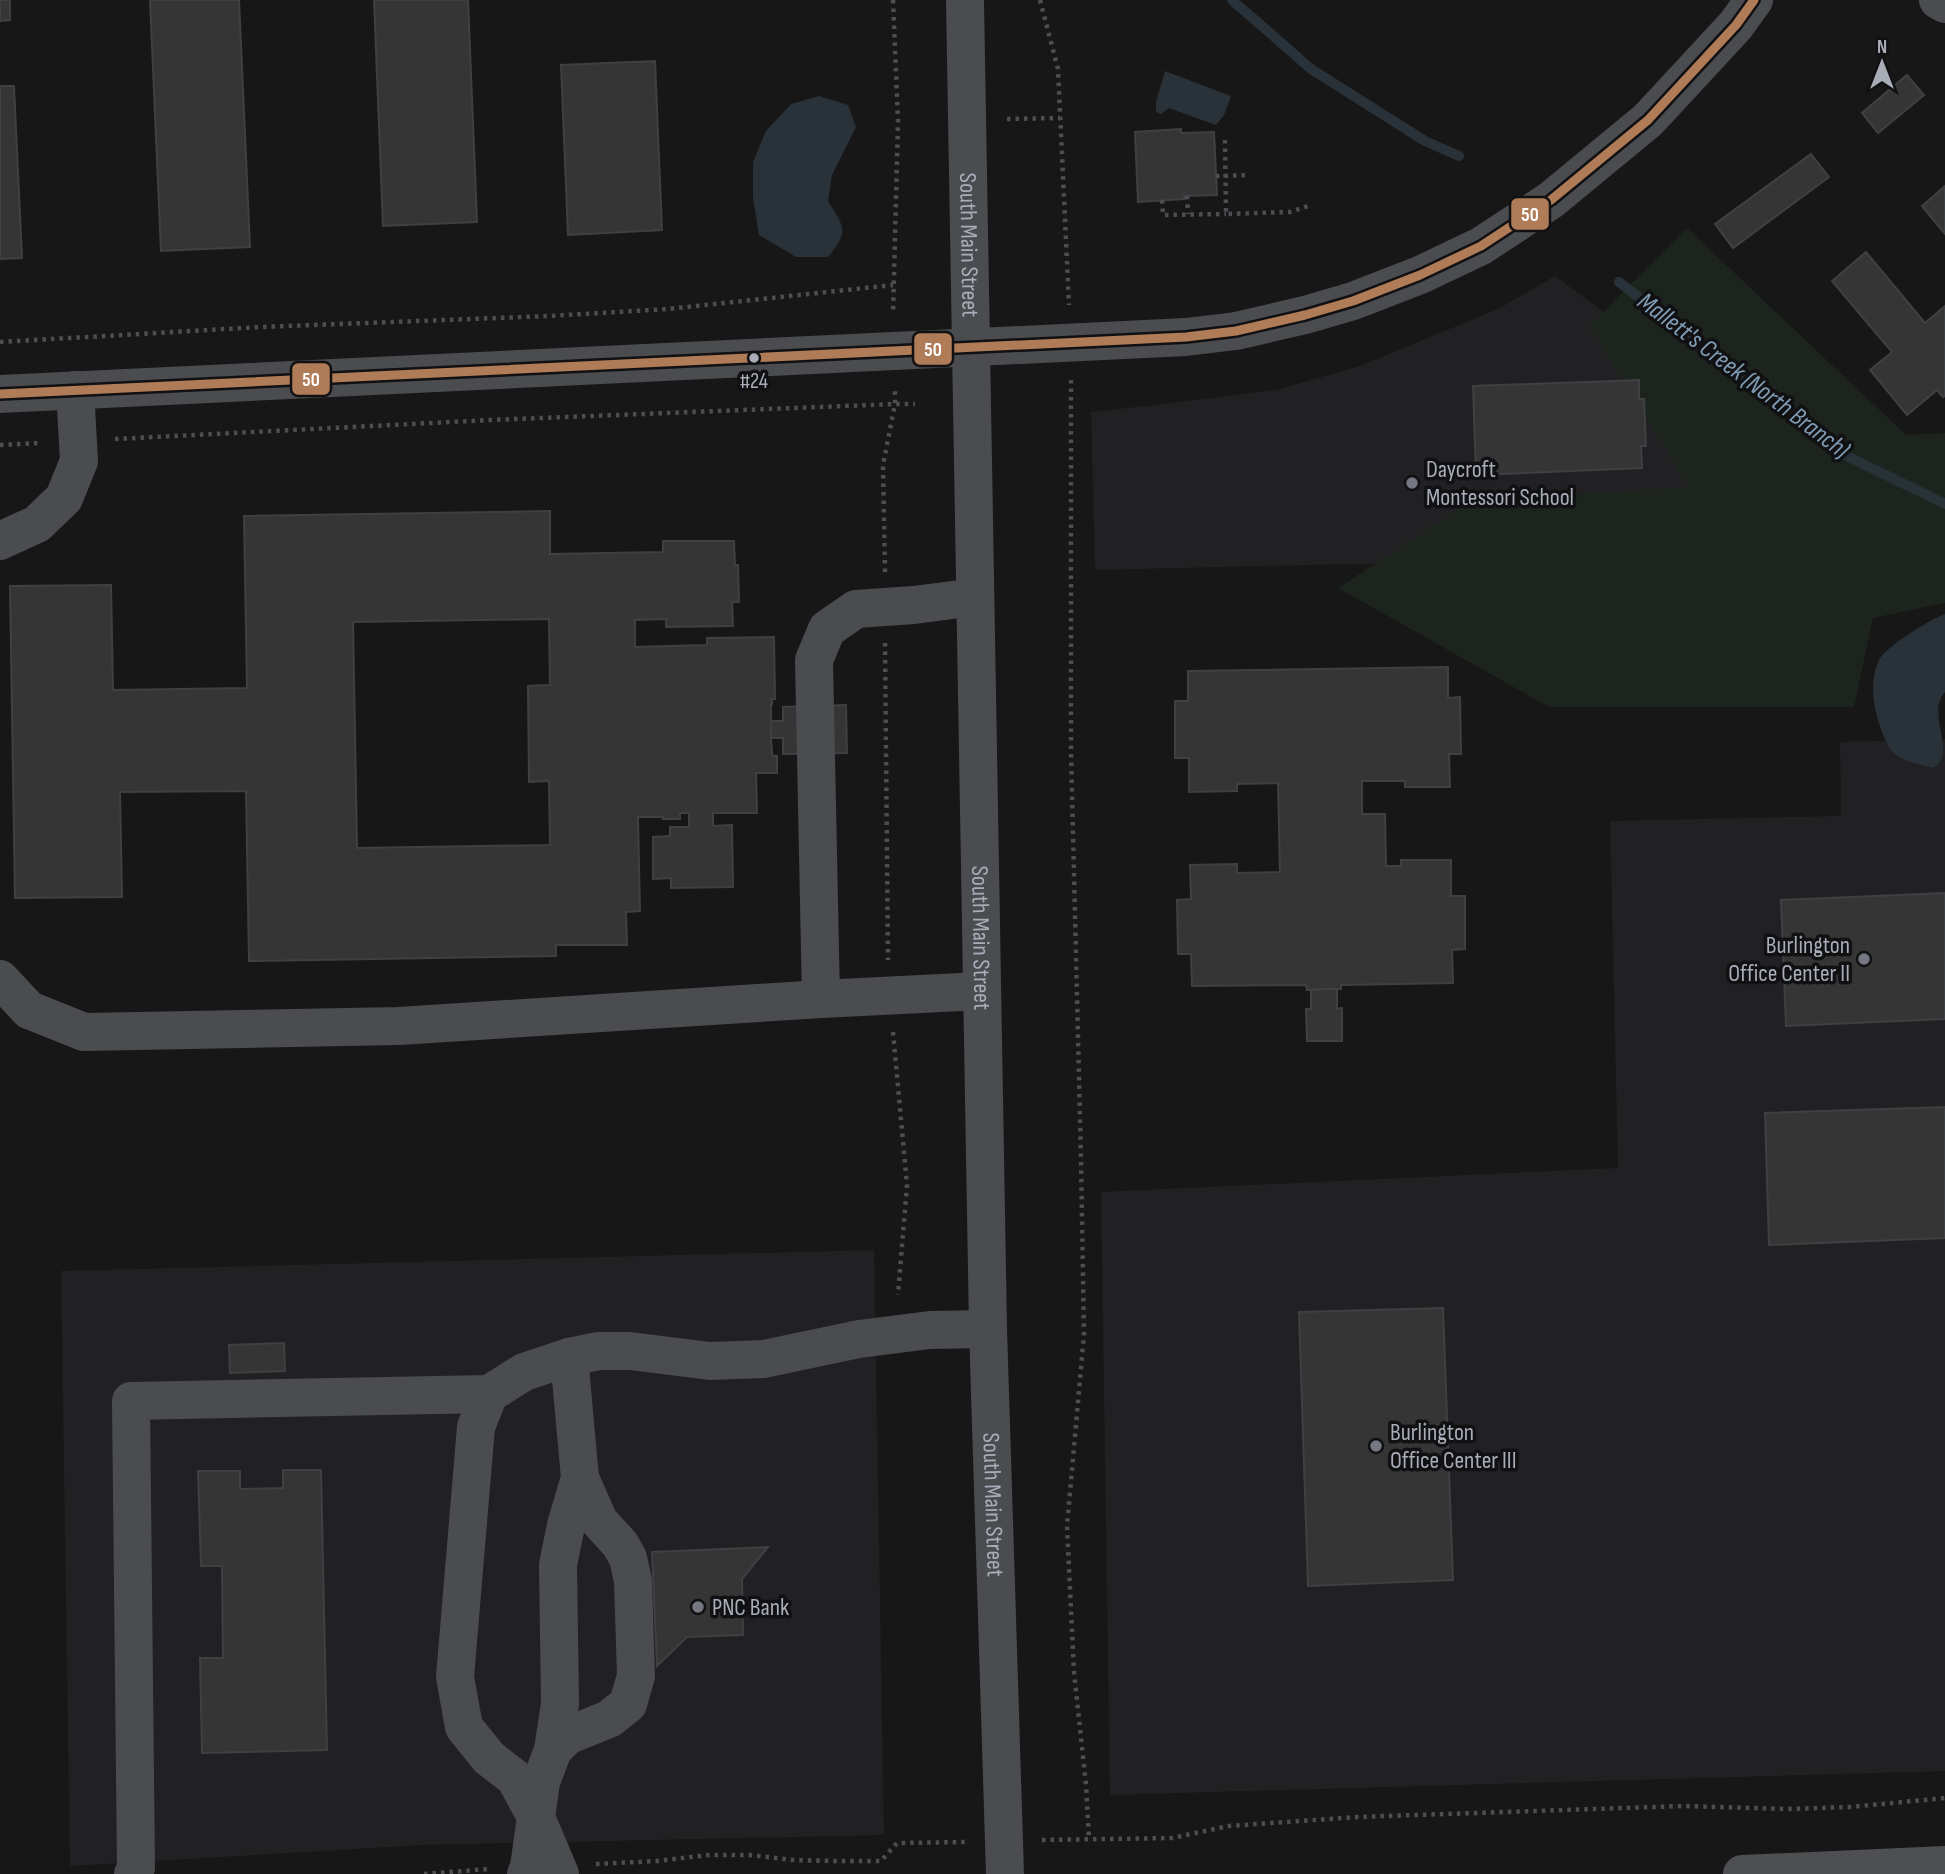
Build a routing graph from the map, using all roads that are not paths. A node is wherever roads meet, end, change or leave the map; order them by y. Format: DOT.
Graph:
graph roads {
  1 [pos="965,0"];
  2 [pos="1754,0"];
  3 [pos="1938,0"];
  4 [pos="1945,4"];
  5 [pos="971,348"];
  6 [pos="75,390"];
  7 [pos="0,394"];
  8 [pos="0,541"];
  9 [pos="975,597"];
  10 [pos="0,979"];
  11 [pos="981,991"];
  12 [pos="821,999"];
  13 [pos="988,1329"];
  14 [pos="569,1357"];
  15 [pos="489,1394"];
  16 [pos="580,1478"];
  17 [pos="553,1750"];
  18 [pos="536,1817"];
  19 [pos="1945,1865"];
  20 [pos="576,1869"];
  21 [pos="137,1872"];
  22 [pos="510,1872"];
  23 [pos="1005,1874"];
  24 [pos="1742,1874"];
  1 -- 5 [label="street, South Main Street"];
  2 -- 5 [label="street"];
  3 -- 4 [label="street"];
  5 -- 6 [label="street"];
  5 -- 9 [label="street, South Main Street"];
  6 -- 7 [label="street"];
  6 -- 8 [label="street"];
  9 -- 11 [label="street, South Main Street"];
  9 -- 12 [label="street"];
  10 -- 12 [label="street"];
  11 -- 12 [label="street"];
  11 -- 13 [label="street, South Main Street"];
  13 -- 14 [label="street"];
  13 -- 23 [label="street, South Main Street"];
  14 -- 15 [label="street"];
  14 -- 16 [label="street"];
  15 -- 18 [label="street"];
  15 -- 21 [label="street"];
  16 -- 17 [label="street"];
  16 -- 17 [label="street"];
  17 -- 18 [label="street"];
  18 -- 20 [label="street"];
  18 -- 22 [label="street"];
  19 -- 24 [label="main road"];
}
